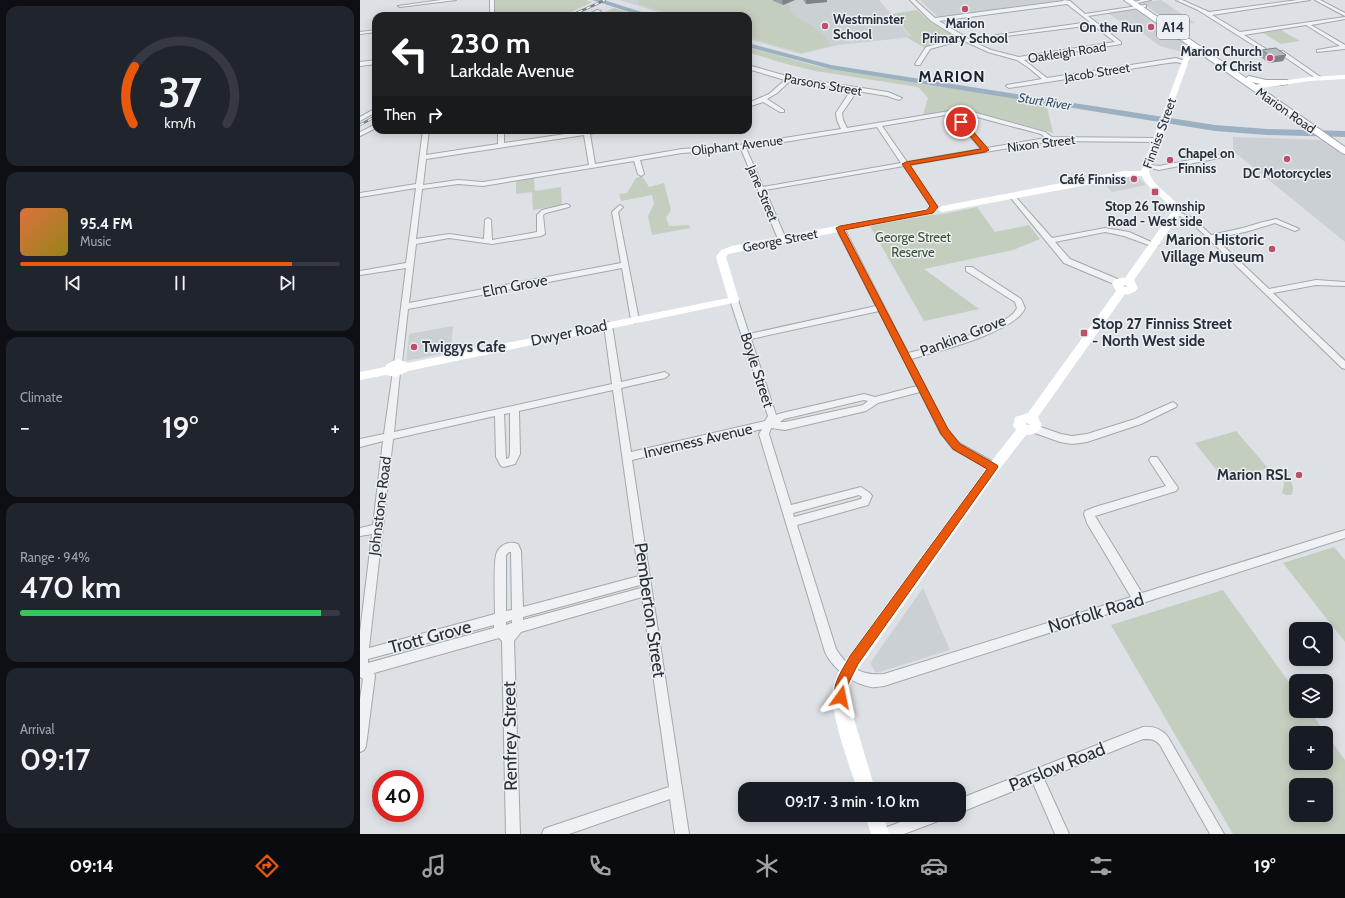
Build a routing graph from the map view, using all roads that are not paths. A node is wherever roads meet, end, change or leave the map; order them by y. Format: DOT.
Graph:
graph roads {
  1 [pos="401,0"];
  2 [pos="454,0"];
  3 [pos="492,0"];
  4 [pos="912,0"];
  5 [pos="1128,0"];
  6 [pos="1149,0"];
  7 [pos="1178,0"];
  8 [pos="1308,0"];
  9 [pos="1317,0"];
  10 [pos="434,1"];
  11 [pos="1066,1"];
  12 [pos="1138,4"];
  13 [pos="1345,6"];
  14 [pos="1332,8"];
  15 [pos="492,12"];
  16 [pos="1208,14"];
  17 [pos="1085,15"];
  18 [pos="1345,15"];
  19 [pos="1345,18"];
  20 [pos="933,20"];
  21 [pos="1094,22"];
  22 [pos="1307,24"];
  23 [pos="372,33"];
  24 [pos="360,34"];
  25 [pos="1239,34"];
  26 [pos="964,38"];
  27 [pos="974,44"];
  28 [pos="1199,48"];
  29 [pos="1263,49"];
  30 [pos="1319,51"];
  31 [pos="1281,52"];
  32 [pos="1018,59"];
  33 [pos="1186,59"];
  34 [pos="372,62"];
  35 [pos="360,64"];
  36 [pos="918,64"];
  37 [pos="752,68"];
  38 [pos="1345,77"];
  39 [pos="1319,78"];
  40 [pos="789,79"];
  41 [pos="1249,79"];
  42 [pos="1046,80"];
  43 [pos="1284,82"];
  44 [pos="1008,86"];
  45 [pos="1257,87"];
  46 [pos="855,89"];
  47 [pos="1270,92"];
  48 [pos="899,98"];
  49 [pos="764,100"];
  50 [pos="752,104"];
  51 [pos="782,111"];
  52 [pos="372,112"];
  53 [pos="953,113"];
  54 [pos="360,118"];
  55 [pos="879,125"];
  56 [pos="1313,125"];
  57 [pos="372,128"];
  58 [pos="846,130"];
  59 [pos="360,134"];
  60 [pos="426,134"];
  61 [pos="501,134"];
  62 [pos="580,134"];
  63 [pos="587,134"];
  64 [pos="1051,139"];
  65 [pos="1156,140"];
  66 [pos="1341,141"];
  67 [pos="501,146"];
  68 [pos="743,147"];
  69 [pos="985,150"];
  70 [pos="1345,151"];
  71 [pos="1232,154"];
  72 [pos="424,158"];
  73 [pos="637,158"];
  74 [pos="906,164"];
  75 [pos="592,166"];
  76 [pos="1145,170"];
  77 [pos="641,174"];
  78 [pos="419,187"];
  79 [pos="761,189"];
  80 [pos="360,195"];
  81 [pos="1012,196"];
  82 [pos="567,206"];
  83 [pos="620,207"];
  84 [pos="936,209"];
  85 [pos="1176,213"];
  86 [pos="488,220"];
  87 [pos="840,228"];
  88 [pos="1295,229"];
  89 [pos="1210,237"];
  90 [pos="782,239"];
  91 [pos="1048,241"];
  92 [pos="412,242"];
  93 [pos="488,242"];
  94 [pos="1154,245"];
  95 [pos="724,252"];
  96 [pos="409,265"];
  97 [pos="625,265"];
  98 [pos="969,269"];
  99 [pos="360,273"];
  100 [pos="1123,284"];
  101 [pos="1345,284"];
  102 [pos="1268,292"];
  103 [pos="734,300"];
  104 [pos="404,307"];
  105 [pos="880,308"];
  106 [pos="635,320"];
  107 [pos="608,325"];
  108 [pos="746,337"];
  109 [pos="906,357"];
  110 [pos="1345,366"];
  111 [pos="397,369"];
  112 [pos="664,375"];
  113 [pos="360,376"];
  114 [pos="617,386"];
  115 [pos="922,388"];
  116 [pos="1173,405"];
  117 [pos="514,409"];
  118 [pos="499,412"];
  119 [pos="768,424"];
  120 [pos="1030,425"];
  121 [pos="389,436"];
  122 [pos="360,443"];
  123 [pos="628,457"];
  124 [pos="1154,460"];
  125 [pos="994,467"];
  126 [pos="787,510"];
  127 [pos="791,522"];
  128 [pos="378,528"];
  129 [pos="360,532"];
  130 [pos="1345,534"];
  131 [pos="645,579"];
  132 [pos="647,591"];
  133 [pos="1140,599"];
  134 [pos="517,614"];
  135 [pos="500,618"];
  136 [pos="518,626"];
  137 [pos="504,635"];
  138 [pos="361,656"];
  139 [pos="848,669"];
  140 [pos="360,671"];
  141 [pos="360,746"];
  142 [pos="1036,776"];
  143 [pos="864,782"];
  144 [pos="676,791"];
  145 [pos="966,803"];
  146 [pos="876,822"];
  147 [pos="918,822"];
  148 [pos="513,834"];
  149 [pos="549,834"];
  150 [pos="682,834"];
  151 [pos="880,834"];
  152 [pos="887,834"];
  153 [pos="1062,834"];
  154 [pos="1217,834"];
  1 -- 10 [label="street"];
  2 -- 10 [label="street"];
  3 -- 15 [label="street"];
  4 -- 20 [label="street"];
  5 -- 12 [label="main road, Marion Road / A14"];
  6 -- 12 [label="street"];
  7 -- 16 [label="street"];
  8 -- 16 [label="street"];
  9 -- 14 [label="street"];
  11 -- 17 [label="street, Oakleigh Road"];
  11 -- 20 [label="street"];
  12 -- 17 [label="street"];
  12 -- 28 [label="main road, Marion Road / A14"];
  13 -- 14 [label="street"];
  14 -- 18 [label="street"];
  16 -- 25 [label="street"];
  17 -- 21 [label="street, Oakleigh Road"];
  19 -- 22 [label="street"];
  20 -- 26 [label="street"];
  21 -- 27 [label="street"];
  21 -- 32 [label="street, Oakleigh Road"];
  22 -- 25 [label="street"];
  22 -- 30 [label="street"];
  23 -- 24 [label="street"];
  25 -- 29 [label="street"];
  26 -- 27 [label="street"];
  26 -- 36 [label="street"];
  27 -- 32 [label="street"];
  28 -- 33 [label="main road"];
  28 -- 41 [label="main road, Marion Road / A14"];
  28 -- 45 [label="main road, Marion Road / A14"];
  31 -- 39 [label="street"];
  32 -- 42 [label="street"];
  33 -- 42 [label="street, Jacob Street"];
  33 -- 65 [label="street, Finniss Street"];
  34 -- 35 [label="street"];
  37 -- 40 [label="street, Parsons Street"];
  38 -- 39 [label="street"];
  39 -- 43 [label="street"];
  40 -- 46 [label="street, Parsons Street"];
  40 -- 49 [label="street"];
  41 -- 43 [label="main road"];
  41 -- 45 [label="main road, Marion Road / A14"];
  42 -- 44 [label="street, Jacob Street"];
  43 -- 45 [label="street"];
  43 -- 47 [label="main road"];
  45 -- 47 [label="main road, Marion Road / A14"];
  45 -- 56 [label="main road, Marion Road / A14"];
  46 -- 48 [label="street, Parsons Street"];
  46 -- 58 [label="street"];
  47 -- 56 [label="main road, Marion Road / A14"];
  49 -- 50 [label="street"];
  49 -- 51 [label="street"];
  52 -- 54 [label="street"];
  53 -- 55 [label="street, Oliphant Avenue"];
  53 -- 64 [label="street, Oliphant Avenue"];
  53 -- 69 [label="street"];
  55 -- 58 [label="street, Oliphant Avenue"];
  55 -- 74 [label="street"];
  56 -- 66 [label="main road, Marion Road / A14"];
  56 -- 70 [label="main road, Marion Road / A14"];
  57 -- 59 [label="street"];
  58 -- 68 [label="street, Oliphant Avenue"];
  60 -- 72 [label="street, Johnstone Road"];
  61 -- 67 [label="street"];
  62 -- 67 [label="street"];
  63 -- 75 [label="street"];
  64 -- 65 [label="street, Nixon Street"];
  64 -- 69 [label="street, Nixon Street"];
  65 -- 76 [label="street, Finniss Street"];
  67 -- 72 [label="street"];
  68 -- 73 [label="street, Oliphant Avenue"];
  68 -- 79 [label="street, Jane Street"];
  69 -- 74 [label="street, Nixon Street"];
  71 -- 76 [label="street, George Street"];
  72 -- 78 [label="street, Johnstone Road"];
  73 -- 75 [label="street, Oliphant Avenue"];
  73 -- 77 [label="street"];
  74 -- 79 [label="street, Nixon Street"];
  74 -- 84 [label="street"];
  75 -- 78 [label="street, Oliphant Avenue"];
  76 -- 81 [label="street, George Street"];
  76 -- 85 [label="street, Finniss Street"];
  78 -- 80 [label="street, Oliphant Avenue"];
  78 -- 92 [label="street, Johnstone Road"];
  79 -- 90 [label="street, Jane Street"];
  81 -- 84 [label="street, George Street"];
  81 -- 91 [label="street"];
  82 -- 93 [label="street"];
  83 -- 97 [label="street"];
  84 -- 87 [label="street, George Street"];
  85 -- 89 [label="street"];
  85 -- 94 [label="street"];
  86 -- 93 [label="street"];
  87 -- 90 [label="street, George Street"];
  87 -- 105 [label="street"];
  88 -- 89 [label="street"];
  89 -- 102 [label="street"];
  90 -- 95 [label="street, George Street"];
  91 -- 94 [label="street"];
  91 -- 100 [label="street"];
  92 -- 93 [label="street"];
  92 -- 96 [label="street, Johnstone Road"];
  94 -- 100 [label="street"];
  95 -- 103 [label="street, Boyle Street"];
  96 -- 99 [label="street"];
  96 -- 104 [label="street, Johnstone Road"];
  97 -- 104 [label="street, Elm Grove"];
  97 -- 106 [label="street"];
  98 -- 109 [label="street, Pankina Grove"];
  100 -- 120 [label="street"];
  101 -- 102 [label="street"];
  102 -- 110 [label="street"];
  103 -- 106 [label="street, Dwyer Road"];
  103 -- 108 [label="street, Boyle Street"];
  104 -- 111 [label="street, Johnstone Road"];
  105 -- 108 [label="street"];
  105 -- 109 [label="street"];
  106 -- 107 [label="street, Dwyer Road"];
  107 -- 111 [label="street, Dwyer Road"];
  107 -- 114 [label="street, Pemberton Street"];
  108 -- 119 [label="street, Boyle Street"];
  109 -- 115 [label="street"];
  111 -- 113 [label="street, Dwyer Road"];
  111 -- 121 [label="street, Johnstone Road"];
  112 -- 114 [label="street"];
  114 -- 117 [label="street"];
  114 -- 123 [label="street, Pemberton Street"];
  115 -- 119 [label="street, Inverness Avenue"];
  115 -- 125 [label="street"];
  116 -- 120 [label="street"];
  117 -- 118 [label="street"];
  117 -- 118 [label="street"];
  118 -- 121 [label="street"];
  119 -- 123 [label="street, Inverness Avenue"];
  119 -- 126 [label="street, Boyle Street"];
  120 -- 125 [label="street"];
  121 -- 122 [label="street, Johnstone Road"];
  121 -- 128 [label="street, Johnstone Road"];
  123 -- 131 [label="street, Pemberton Street"];
  124 -- 133 [label="street"];
  125 -- 139 [label="street"];
  126 -- 127 [label="street, Boyle Street"];
  126 -- 127 [label="street"];
  127 -- 139 [label="street, Boyle Street"];
  128 -- 129 [label="street"];
  128 -- 138 [label="street, Johnstone Road"];
  130 -- 133 [label="street, Norfolk Road"];
  131 -- 132 [label="street, Pemberton Street"];
  131 -- 134 [label="street, Trott Grove"];
  132 -- 136 [label="street, Trott Grove"];
  132 -- 144 [label="street, Pemberton Street"];
  133 -- 139 [label="street, Norfolk Road"];
  134 -- 135 [label="street, Trott Grove"];
  134 -- 135 [label="street"];
  134 -- 136 [label="street"];
  135 -- 137 [label="street"];
  135 -- 138 [label="street, Trott Grove"];
  136 -- 137 [label="street, Trott Grove"];
  137 -- 140 [label="street, Trott Grove"];
  137 -- 148 [label="street, Renfrey Street"];
  138 -- 140 [label="street, Johnstone Road"];
  139 -- 143 [label="street"];
  140 -- 141 [label="street"];
  142 -- 145 [label="street, Parslow Road"];
  142 -- 153 [label="street"];
  142 -- 154 [label="street, Parslow Road"];
  144 -- 149 [label="street"];
  144 -- 150 [label="street, Pemberton Street"];
  146 -- 151 [label="street"];
  147 -- 152 [label="street"];
}
